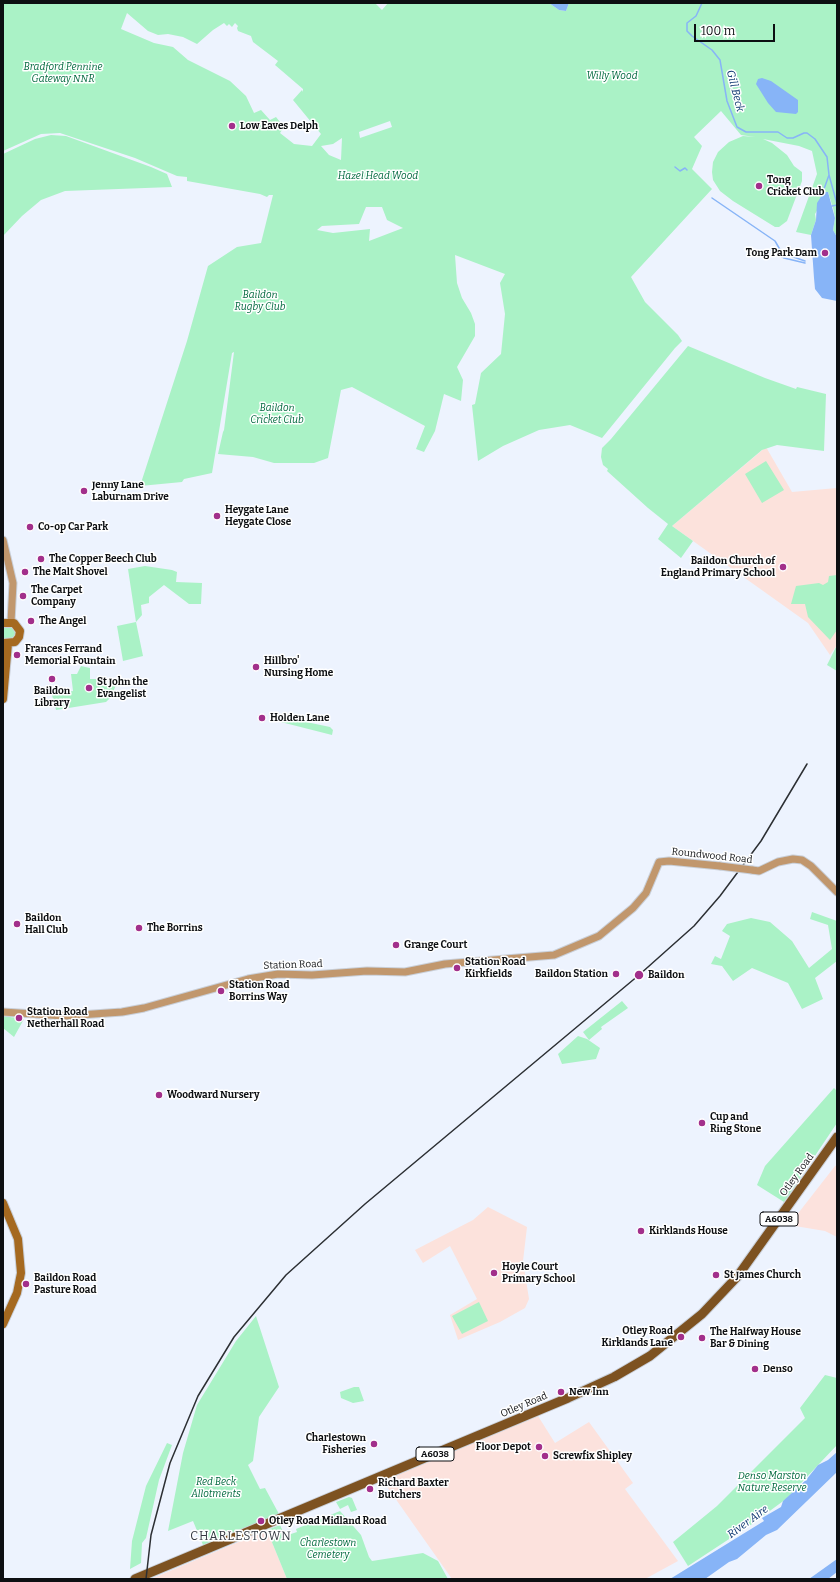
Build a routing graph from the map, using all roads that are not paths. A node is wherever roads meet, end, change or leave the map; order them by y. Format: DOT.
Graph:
graph roads {
  1 [pos="3,540"];
  2 [pos="7,622"];
  3 [pos="6,644"];
  4 [pos="3,699"];
  5 [pos="837,892"];
  6 [pos="585,943"];
  7 [pos="3,1012"];
  8 [pos="837,1137"];
  9 [pos="3,1203"];
  10 [pos="3,1324"];
  11 [pos="135,1579"];
  1 -- 2 [label="street"];
  2 -- 3 [label="main road"];
  3 -- 4 [label="main road"];
  5 -- 6 [label="street, Roundwood Road, bridge"];
  6 -- 7 [label="street, Station Road"];
  8 -- 11 [label="main road, Otley Road / A6038"];
  9 -- 10 [label="main road"];
}
